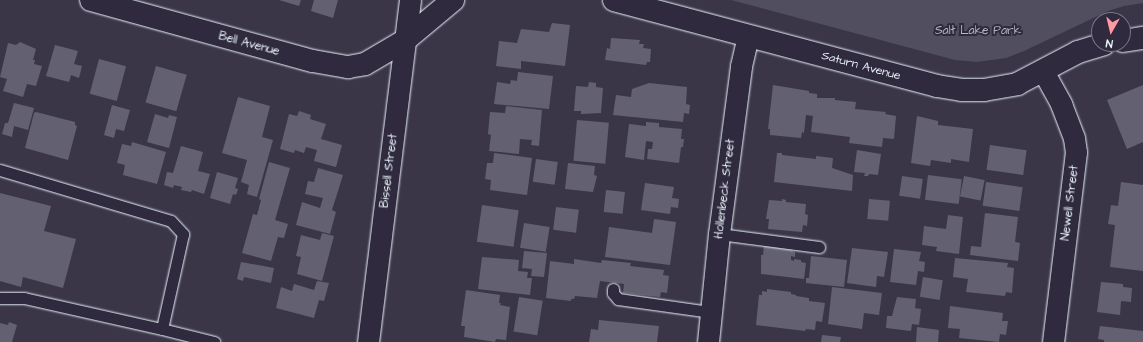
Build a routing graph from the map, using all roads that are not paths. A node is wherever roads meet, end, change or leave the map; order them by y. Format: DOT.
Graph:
graph roads {
  1 [pos="91,0"];
  2 [pos="410,0"];
  3 [pos="453,0"];
  4 [pos="614,0"];
  5 [pos="663,6"];
  6 [pos="748,36"];
  7 [pos="1143,38"];
  8 [pos="1131,40"];
  9 [pos="404,41"];
  10 [pos="1091,48"];
  11 [pos="1043,70"];
  12 [pos="0,170"];
  13 [pos="719,234"];
  14 [pos="819,247"];
  15 [pos="613,289"];
  16 [pos="0,298"];
  17 [pos="711,312"];
  18 [pos="162,329"];
  19 [pos="214,342"];
  20 [pos="368,342"];
  21 [pos="708,342"];
  22 [pos="1053,342"];
  1 -- 9 [label="street, Bell Avenue"];
  2 -- 9 [label="street, Bissell Street"];
  3 -- 9 [label="street"];
  4 -- 5 [label="street, Saturn Avenue"];
  5 -- 6 [label="street, Saturn Avenue"];
  6 -- 11 [label="street, Saturn Avenue"];
  6 -- 13 [label="street, Hollenbeck Street"];
  7 -- 8 [label="street"];
  9 -- 20 [label="street, Bissell Street"];
  10 -- 11 [label="street, Saturn Avenue"];
  11 -- 22 [label="street, Newell Street"];
  12 -- 18 [label="lane"];
  13 -- 14 [label="lane"];
  13 -- 17 [label="street, Hollenbeck Street"];
  15 -- 17 [label="lane"];
  16 -- 18 [label="lane"];
  17 -- 21 [label="street, Hollenbeck Street"];
  18 -- 19 [label="lane"];
}
